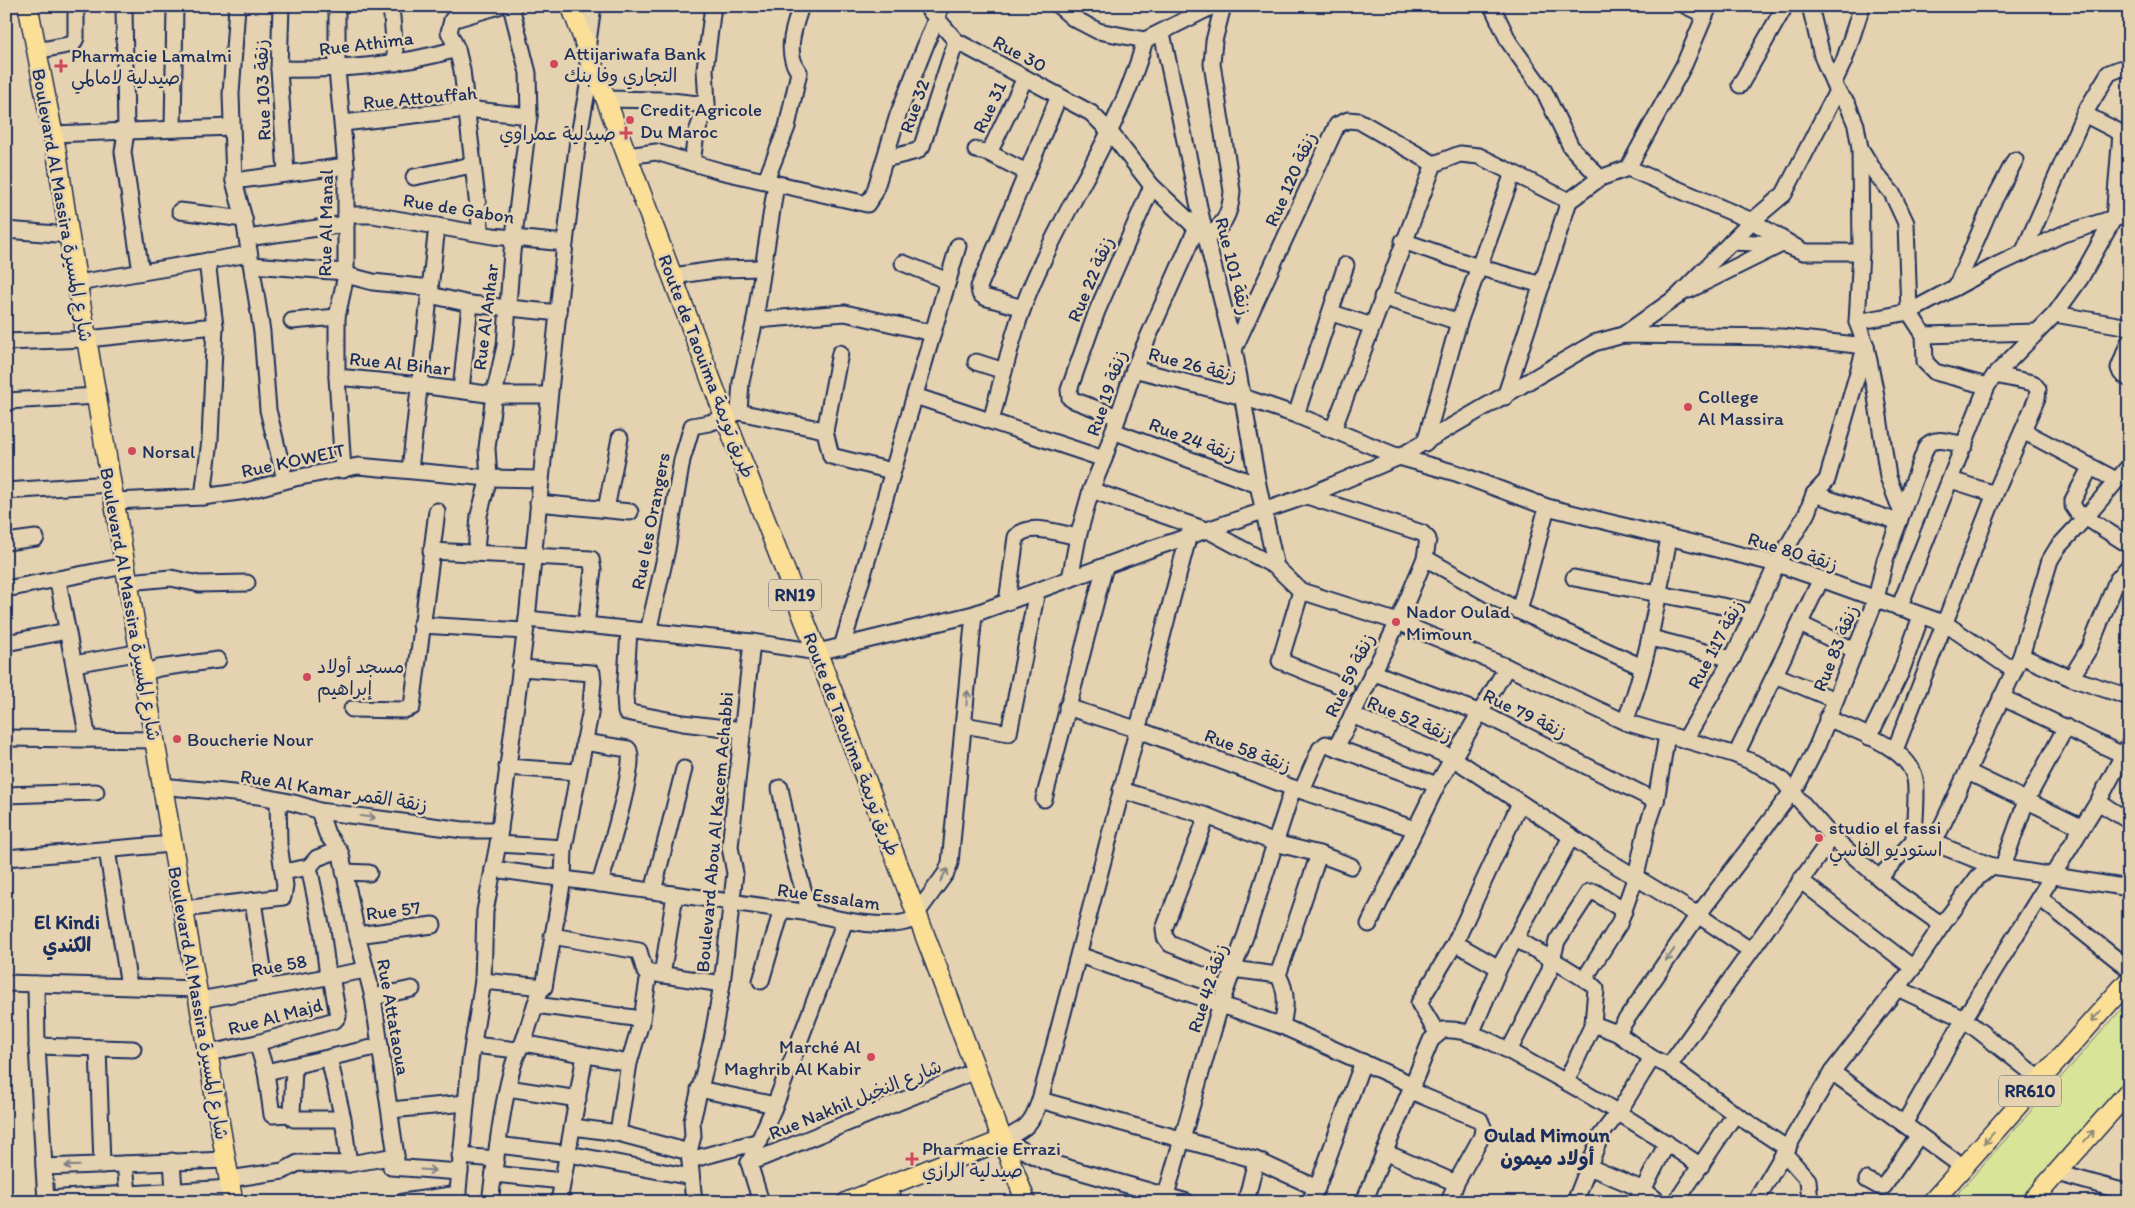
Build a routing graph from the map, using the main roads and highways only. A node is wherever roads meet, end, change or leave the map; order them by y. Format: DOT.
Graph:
graph roads {
  1 [pos="28,6"];
  2 [pos="570,6"];
  3 [pos="2129,980"];
  4 [pos="2129,1091"];
  5 [pos="1003,1140"];
  6 [pos="231,1189"];
  7 [pos="892,1194"];
  8 [pos="847,1202"];
  9 [pos="1026,1202"];
  10 [pos="1932,1202"];
  11 [pos="2031,1202"];
  1 -- 6 [label="main road, Boulevard Al Massira شارع المسيرة"];
  2 -- 5 [label="main road, Route de Taouima طريق تويمة / RN19"];
  3 -- 10 [label="main road, RR610, one-way"];
  11 -- 4 [label="main road, one-way"];
  5 -- 7 [label="main road"];
  5 -- 9 [label="main road, Route de Taouima طريق تويمة / RN19"];
  7 -- 8 [label="main road"];
}
